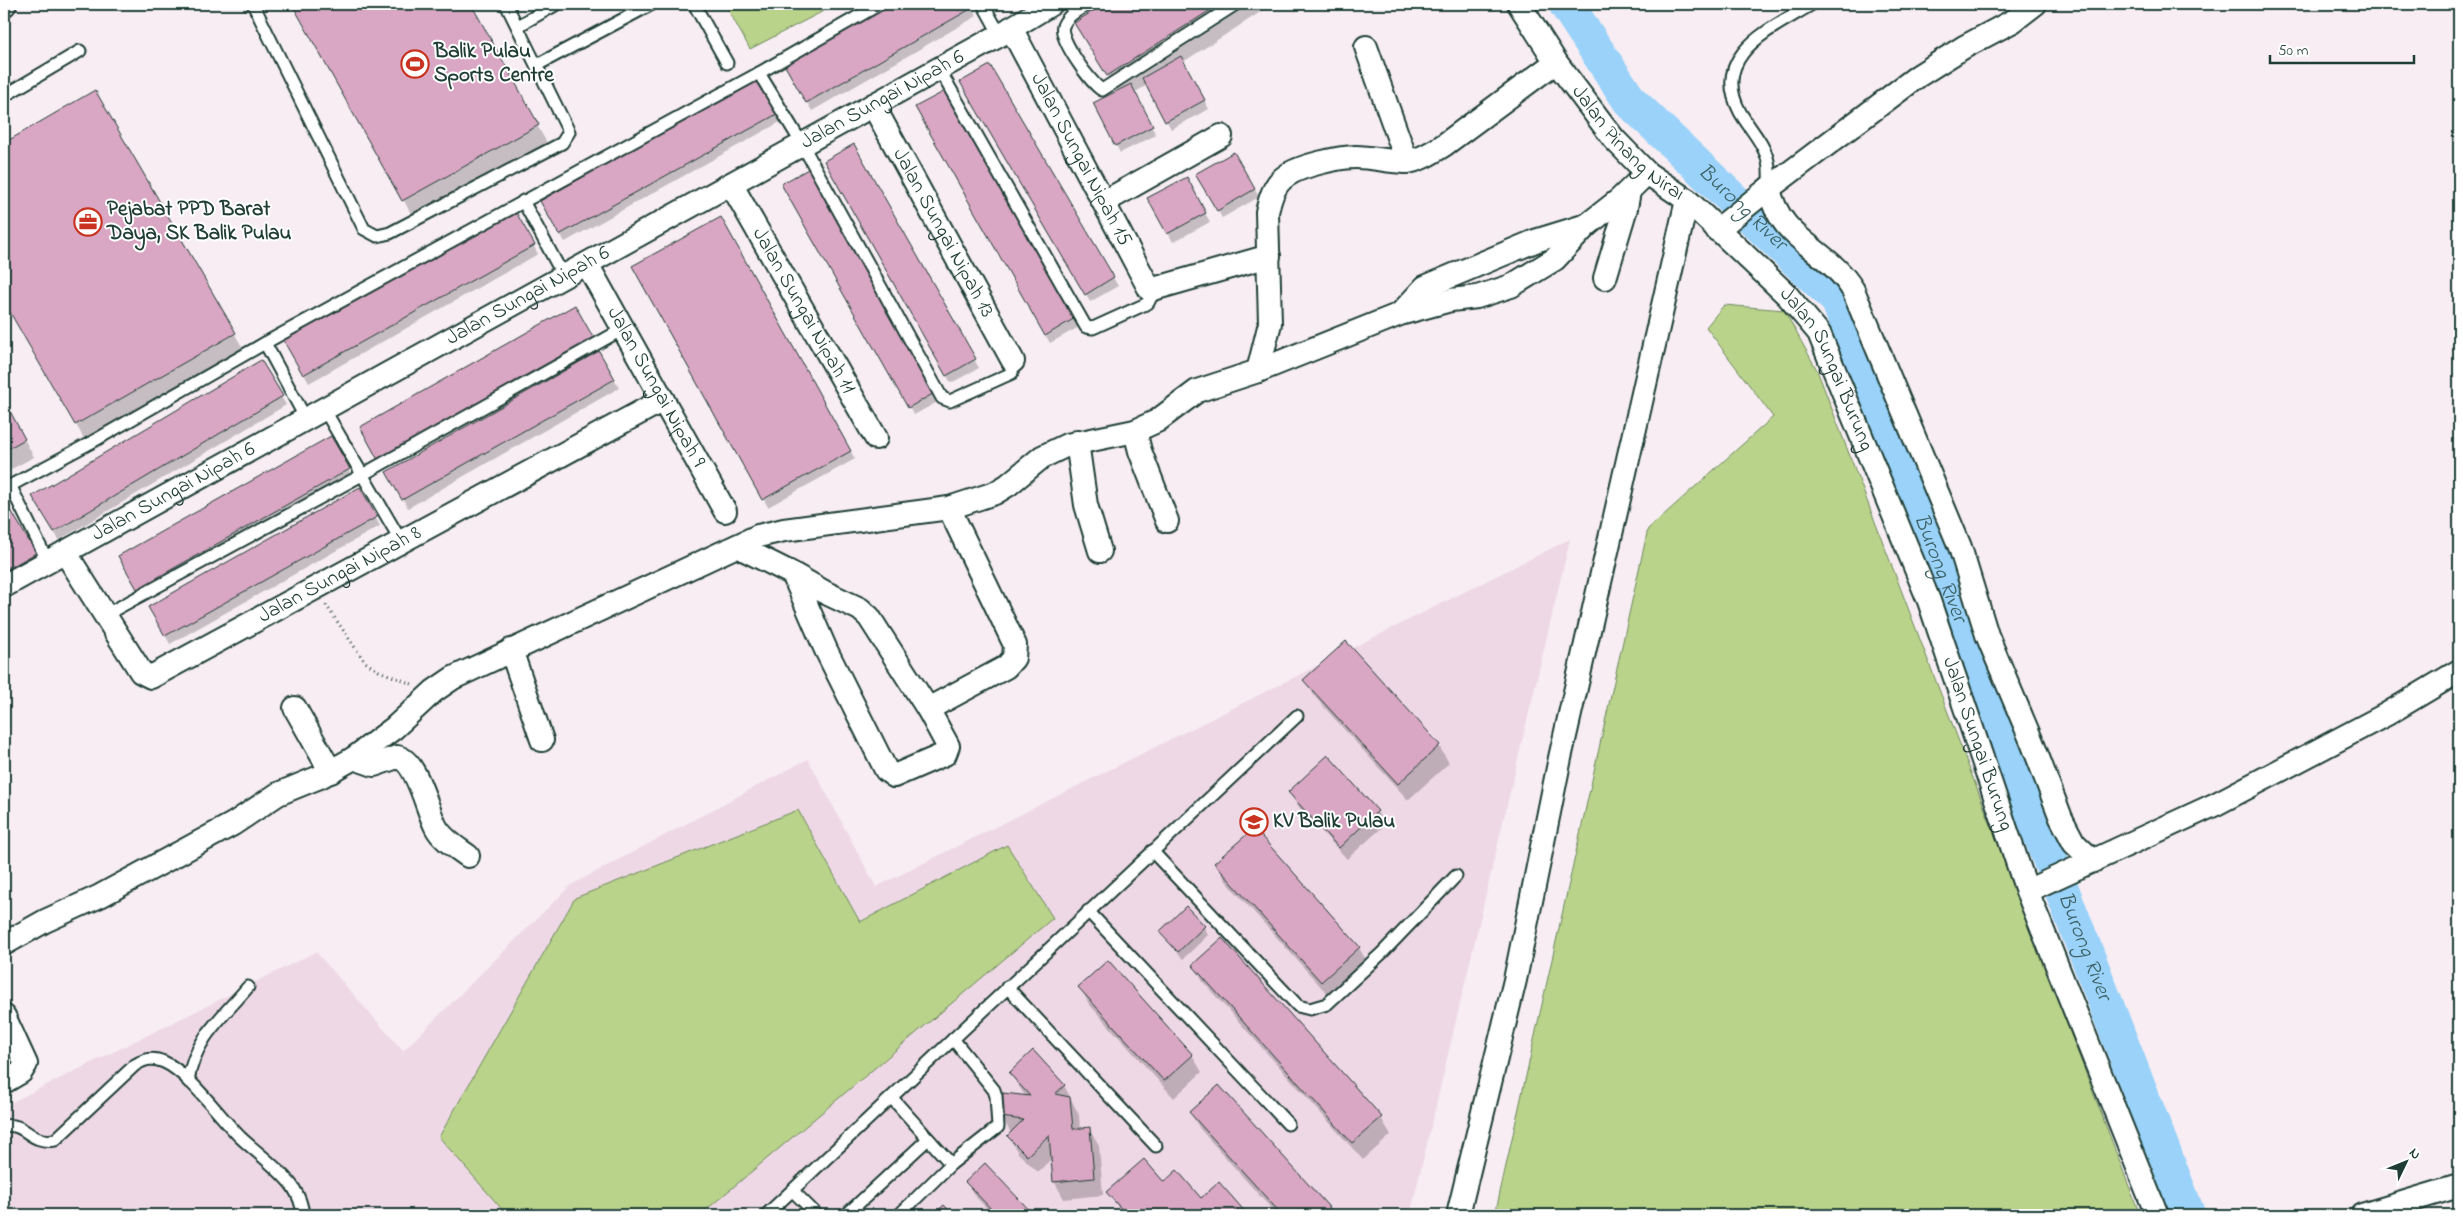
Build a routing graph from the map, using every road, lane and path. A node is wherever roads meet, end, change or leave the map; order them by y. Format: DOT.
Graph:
graph roads {
  1 [pos="252,4"];
  2 [pos="506,4"];
  3 [pos="557,4"];
  4 [pos="652,4"];
  5 [pos="694,4"];
  6 [pos="880,4"];
  7 [pos="983,4"];
  8 [pos="1051,4"];
  9 [pos="1089,4"];
  10 [pos="1236,4"];
  11 [pos="1519,4"];
  12 [pos="1812,4"];
  13 [pos="2035,4"];
  14 [pos="518,26"];
  15 [pos="1006,32"];
  16 [pos="1366,47"];
  17 [pos="80,51"];
  18 [pos="1556,62"];
  19 [pos="727,63"];
  20 [pos="537,65"];
  21 [pos="939,69"];
  22 [pos="759,73"];
  23 [pos="4,96"];
  24 [pos="874,105"];
  25 [pos="1221,136"];
  26 [pos="802,144"];
  27 [pos="1407,162"];
  28 [pos="1647,173"];
  29 [pos="731,184"];
  30 [pos="1766,190"];
  31 [pos="1629,191"];
  32 [pos="1687,200"];
  33 [pos="523,201"];
  34 [pos="1104,202"];
  35 [pos="1587,225"];
  36 [pos="1723,225"];
  37 [pos="1269,256"];
  38 [pos="586,264"];
  39 [pos="1755,266"];
  40 [pos="564,277"];
  41 [pos="1605,278"];
  42 [pos="1150,290"];
  43 [pos="1400,314"];
  44 [pos="623,330"];
  45 [pos="264,343"];
  46 [pos="1013,361"];
  47 [pos="1258,371"];
  48 [pos="663,400"];
  49 [pos="315,414"];
  50 [pos="1135,431"];
  51 [pos="876,438"];
  52 [pos="1077,442"];
  53 [pos="362,475"];
  54 [pos="7,487"];
  55 [pos="949,508"];
  56 [pos="725,511"];
  57 [pos="1166,521"];
  58 [pos="401,541"];
  59 [pos="737,546"];
  60 [pos="1100,552"];
  61 [pos="57,557"];
  62 [pos="793,574"];
  63 [pos="4,586"];
  64 [pos="315,588"];
  65 [pos="105,615"];
  66 [pos="511,650"];
  67 [pos="2459,671"];
  68 [pos="434,691"];
  69 [pos="295,708"];
  70 [pos="928,709"];
  71 [pos="1297,716"];
  72 [pos="542,740"];
  73 [pos="354,758"];
  74 [pos="331,772"];
  75 [pos="1152,851"];
  76 [pos="468,856"];
  77 [pos="2085,865"];
  78 [pos="1456,876"];
  79 [pos="2034,888"];
  80 [pos="1088,911"];
  81 [pos="4,944"];
  82 [pos="248,987"];
  83 [pos="1007,987"];
  84 [pos="4,1016"];
  85 [pos="953,1039"];
  86 [pos="188,1081"];
  87 [pos="4,1082"];
  88 [pos="892,1098"];
  89 [pos="1288,1124"];
  90 [pos="4,1126"];
  91 [pos="928,1139"];
  92 [pos="1156,1146"];
  93 [pos="952,1164"];
  94 [pos="2459,1186"];
  95 [pos="793,1191"];
  96 [pos="303,1215"];
  97 [pos="766,1215"];
  98 [pos="817,1215"];
  99 [pos="846,1215"];
  100 [pos="898,1215"];
  101 [pos="1458,1215"];
  102 [pos="2157,1215"];
  103 [pos="2362,1215"];
  1 -- 20 [label="lane"];
  2 -- 14 [label="lane"];
  3 -- 14 [label="lane"];
  4 -- 20 [label="lane"];
  5 -- 19 [label="lane"];
  6 -- 22 [label="lane"];
  7 -- 15 [label="lane"];
  8 -- 15 [label="street, Jalan Sungai Nipah 6"];
  9 -- 10 [label="lane"];
  11 -- 18 [label="street, Jalan Pinang Nirai"];
  12 -- 30 [label="lane"];
  13 -- 30 [label="street"];
  14 -- 20 [label="lane"];
  15 -- 21 [label="street, Jalan Sungai Nipah 6"];
  15 -- 34 [label="street, Jalan Sungai Nipah 15"];
  16 -- 27 [label="street"];
  17 -- 23 [label="lane"];
  18 -- 27 [label="street"];
  18 -- 28 [label="street, Jalan Pinang Nirai"];
  21 -- 24 [label="street, Jalan Sungai Nipah 6"];
  21 -- 42 [label="lane"];
  22 -- 26 [label="lane"];
  22 -- 33 [label="lane"];
  24 -- 26 [label="street, Jalan Sungai Nipah 6"];
  24 -- 46 [label="street, Jalan Sungai Nipah 13"];
  25 -- 34 [label="street"];
  26 -- 29 [label="street, Jalan Sungai Nipah 6"];
  26 -- 46 [label="lane"];
  27 -- 37 [label="street"];
  28 -- 31 [label="street"];
  28 -- 32 [label="street, Jalan Pinang Nirai"];
  29 -- 38 [label="street, Jalan Sungai Nipah 6"];
  29 -- 51 [label="street, Jalan Sungai Nipah 11"];
  30 -- 36 [label="street"];
  30 -- 77 [label="street"];
  31 -- 35 [label="street"];
  31 -- 41 [label="street"];
  32 -- 36 [label="street, Jalan Pinang Nirai"];
  32 -- 101 [label="street"];
  33 -- 40 [label="lane"];
  33 -- 45 [label="lane"];
  34 -- 42 [label="street, Jalan Sungai Nipah 15"];
  35 -- 43 [label="street"];
  35 -- 43 [label="street"];
  36 -- 39 [label="street, Jalan Pinang Nirai"];
  37 -- 42 [label="street"];
  37 -- 47 [label="street"];
  38 -- 40 [label="street, Jalan Sungai Nipah 6"];
  38 -- 44 [label="street, Jalan Sungai Nipah 9"];
  39 -- 79 [label="street, Jalan Sungai Burung"];
  40 -- 49 [label="street, Jalan Sungai Nipah 6"];
  43 -- 47 [label="street"];
  44 -- 48 [label="street, Jalan Sungai Nipah 9"];
  44 -- 53 [label="lane"];
  45 -- 49 [label="lane"];
  45 -- 54 [label="lane"];
  47 -- 50 [label="street"];
  48 -- 56 [label="street, Jalan Sungai Nipah 9"];
  48 -- 58 [label="street, Jalan Sungai Nipah 8"];
  49 -- 53 [label="lane"];
  49 -- 61 [label="street, Jalan Sungai Nipah 6"];
  50 -- 52 [label="street"];
  50 -- 57 [label="street"];
  52 -- 55 [label="street"];
  52 -- 60 [label="street"];
  53 -- 58 [label="lane"];
  53 -- 65 [label="lane"];
  54 -- 61 [label="lane"];
  55 -- 59 [label="street"];
  55 -- 70 [label="street"];
  58 -- 64 [label="street, Jalan Sungai Nipah 8"];
  59 -- 62 [label="street"];
  59 -- 66 [label="street"];
  61 -- 63 [label="street, Jalan Sungai Nipah 6"];
  61 -- 65 [label="street, Jalan Sungai Nipah 8"];
  62 -- 70 [label="street"];
  62 -- 70 [label="street"];
  64 -- 65 [label="street, Jalan Sungai Nipah 8"];
  64 -- 68 [label="path"];
  66 -- 68 [label="street"];
  66 -- 72 [label="street"];
  67 -- 77 [label="street"];
  68 -- 73 [label="street"];
  69 -- 74 [label="street"];
  71 -- 75 [label="lane"];
  73 -- 74 [label="street"];
  73 -- 76 [label="street"];
  74 -- 81 [label="street"];
  75 -- 78 [label="lane"];
  75 -- 80 [label="lane"];
  77 -- 79 [label="street"];
  79 -- 102 [label="street, Jalan Sungai Burung"];
  80 -- 83 [label="lane"];
  80 -- 89 [label="lane"];
  82 -- 86 [label="lane"];
  83 -- 85 [label="lane"];
  83 -- 92 [label="lane"];
  84 -- 87 [label="street"];
  85 -- 88 [label="lane"];
  85 -- 93 [label="lane"];
  86 -- 90 [label="lane"];
  86 -- 96 [label="lane"];
  88 -- 91 [label="lane"];
  88 -- 95 [label="lane"];
  91 -- 93 [label="lane"];
  91 -- 99 [label="lane"];
  93 -- 100 [label="lane"];
  94 -- 103 [label="street"];
  95 -- 97 [label="lane"];
  95 -- 98 [label="lane"];
}
